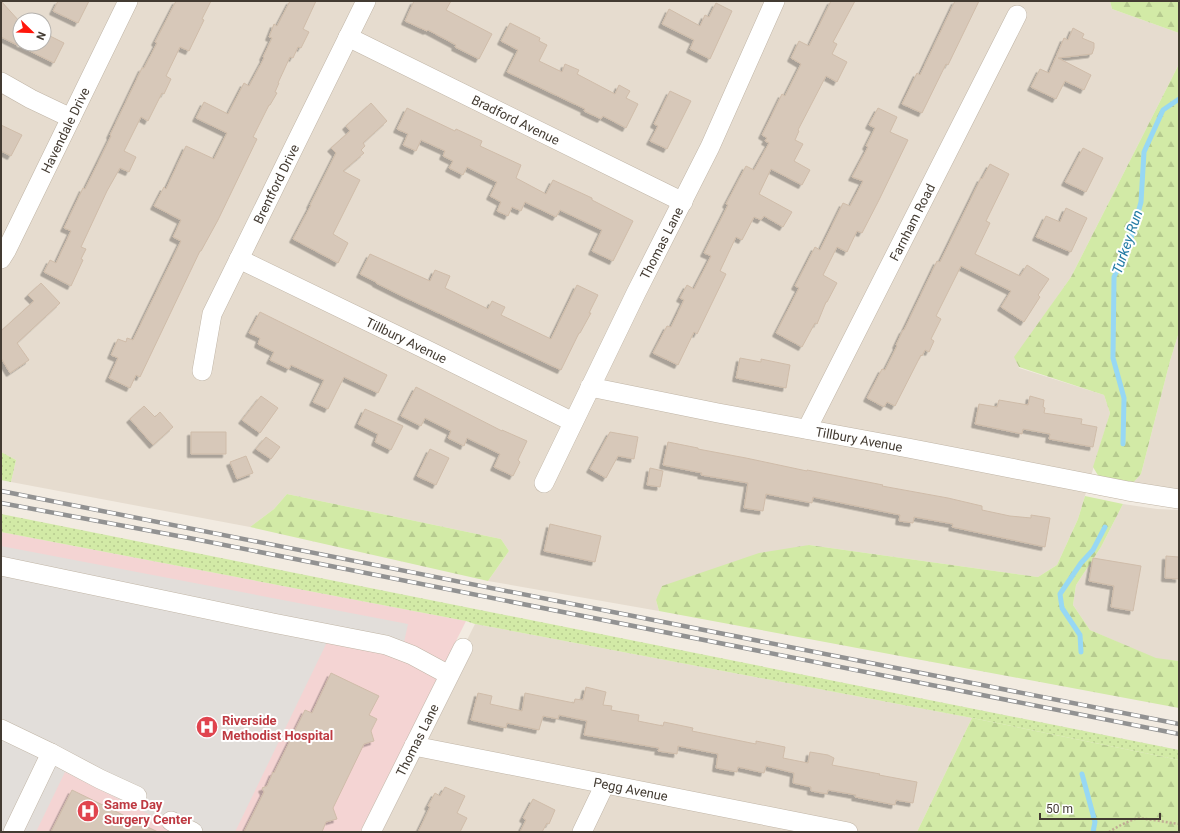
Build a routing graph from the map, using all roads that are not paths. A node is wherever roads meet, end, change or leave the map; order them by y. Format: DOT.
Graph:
graph roads {
  1 [pos="128,1"];
  2 [pos="366,1"];
  3 [pos="776,1"];
  4 [pos="1017,15"];
  5 [pos="348,37"];
  6 [pos="1,82"];
  7 [pos="71,118"];
  8 [pos="683,202"];
  9 [pos="238,259"];
  10 [pos="1,260"];
  11 [pos="202,371"];
  12 [pos="590,387"];
  13 [pos="572,422"];
  14 [pos="807,429"];
  15 [pos="544,483"];
  16 [pos="1179,499"];
  17 [pos="1,566"];
  18 [pos="463,648"];
  19 [pos="449,675"];
  20 [pos="1,730"];
  21 [pos="414,746"];
  22 [pos="51,753"];
  23 [pos="605,784"];
  24 [pos="137,796"];
  25 [pos="171,821"];
  26 [pos="797,827"];
  27 [pos="13,832"];
  28 [pos="193,832"];
  29 [pos="371,832"];
  30 [pos="582,832"];
  31 [pos="848,832"];
  1 -- 7 [label="street, Havendale Drive"];
  2 -- 5 [label="street, Brentford Drive"];
  3 -- 8 [label="street, Thomas Lane"];
  4 -- 14 [label="street, Farnham Road"];
  5 -- 8 [label="street, Bradford Avenue"];
  5 -- 9 [label="street, Brentford Drive"];
  6 -- 7 [label="street"];
  7 -- 10 [label="street, Havendale Drive"];
  8 -- 12 [label="street, Thomas Lane"];
  9 -- 11 [label="street, Brentford Drive"];
  9 -- 13 [label="street, Tillbury Avenue"];
  12 -- 13 [label="street, Thomas Lane"];
  12 -- 14 [label="street, Tillbury Avenue"];
  13 -- 15 [label="street, Thomas Lane"];
  14 -- 16 [label="street, Tillbury Avenue"];
  17 -- 19 [label="street"];
  18 -- 19 [label="street, Thomas Lane"];
  19 -- 21 [label="street, Thomas Lane"];
  20 -- 22 [label="street"];
  21 -- 23 [label="street, Pegg Avenue"];
  21 -- 29 [label="street, Thomas Lane"];
  22 -- 24 [label="street"];
  22 -- 27 [label="street"];
  23 -- 26 [label="street, Pegg Avenue"];
  23 -- 30 [label="street"];
  25 -- 28 [label="street"];
  26 -- 31 [label="street, Pegg Avenue"];
}
